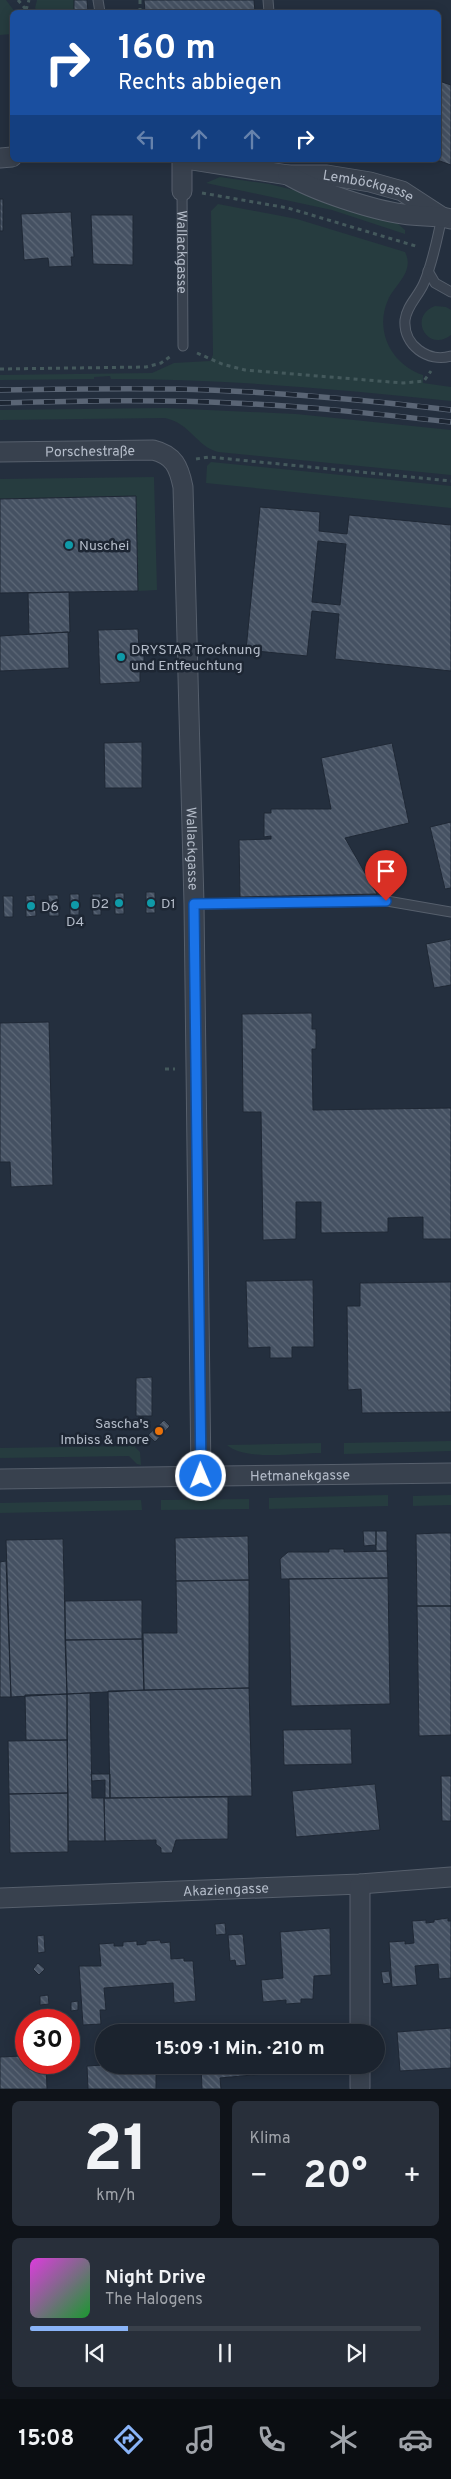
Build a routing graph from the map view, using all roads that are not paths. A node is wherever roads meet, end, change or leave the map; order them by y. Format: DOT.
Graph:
graph roads {
  1 [pos="182,162"];
  2 [pos="211,162"];
  3 [pos="279,169"];
  4 [pos="182,190"];
  5 [pos="447,218"];
  6 [pos="428,271"];
  7 [pos="451,292"];
  8 [pos="183,346"];
  9 [pos="451,356"];
  10 [pos="0,452"];
  11 [pos="176,463"];
  12 [pos="194,904"];
  13 [pos="451,912"];
  14 [pos="451,1473"];
  15 [pos="201,1476"];
  16 [pos="0,1479"];
  17 [pos="451,1877"];
  18 [pos="360,1884"];
  19 [pos="0,1898"];
  20 [pos="360,2024"];
  21 [pos="360,2074"];
  22 [pos="360,2087"];
  1 -- 4 [label="street, Wallackgasse"];
  2 -- 3 [label="street, Lemböckgasse"];
  3 -- 5 [label="street, Lemböckgasse"];
  4 -- 8 [label="lane, Wallackgasse"];
  5 -- 6 [label="lane"];
  6 -- 7 [label="lane"];
  6 -- 9 [label="lane"];
  10 -- 11 [label="street, Porschestraße"];
  11 -- 12 [label="street, Wallackgasse"];
  12 -- 13 [label="lane"];
  12 -- 15 [label="street, Wallackgasse"];
  14 -- 15 [label="street, Hetmanekgasse"];
  15 -- 16 [label="street, Hetmanekgasse"];
  17 -- 18 [label="street, Akaziengasse"];
  18 -- 19 [label="street, Akaziengasse"];
  18 -- 20 [label="street"];
  21 -- 22 [label="street"];
}
